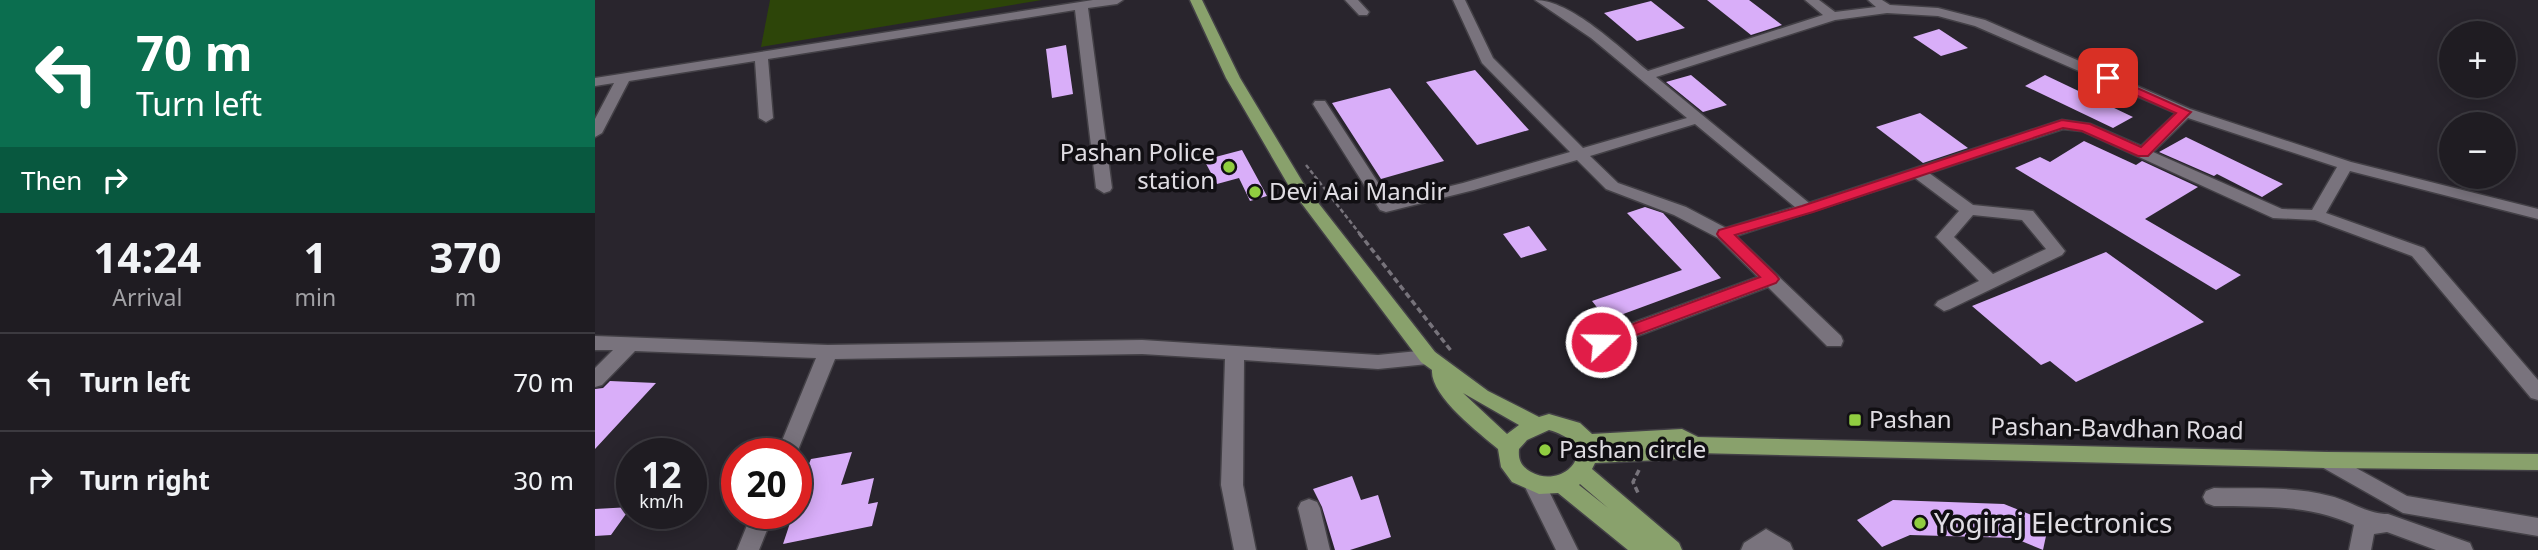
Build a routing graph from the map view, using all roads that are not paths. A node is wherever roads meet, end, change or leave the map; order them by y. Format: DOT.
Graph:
graph roads {
  1 [pos="1117,0"];
  2 [pos="1196,0"];
  3 [pos="1351,0"];
  4 [pos="1459,0"];
  5 [pos="1541,0"];
  6 [pos="1811,0"];
  7 [pos="1874,0"];
  8 [pos="1081,6"];
  9 [pos="1887,9"];
  10 [pos="1363,12"];
  11 [pos="1833,16"];
  12 [pos="761,56"];
  13 [pos="1646,76"];
  14 [pos="595,82"];
  15 [pos="621,83"];
  16 [pos="595,92"];
  17 [pos="1320,104"];
  18 [pos="2185,112"];
  19 [pos="766,118"];
  20 [pos="1698,119"];
  21 [pos="595,133"];
  22 [pos="2143,153"];
  23 [pos="1582,154"];
  24 [pos="2346,164"];
  25 [pos="1917,172"];
  26 [pos="1104,188"];
  27 [pos="1807,209"];
  28 [pos="1969,210"];
  29 [pos="2318,215"];
  30 [pos="2538,215"];
  31 [pos="1724,234"];
  32 [pos="1771,279"];
  33 [pos="1990,283"];
  34 [pos="1944,305"];
  35 [pos="1834,341"];
  36 [pos="1601,342"];
  37 [pos="595,343"];
  38 [pos="630,345"];
  39 [pos="828,352"];
  40 [pos="1235,352"];
  41 [pos="1433,361"];
  42 [pos="595,380"];
  43 [pos="2538,393"];
  44 [pos="1536,424"];
  45 [pos="793,438"];
  46 [pos="1510,447"];
  47 [pos="2327,460"];
  48 [pos="2538,462"];
  49 [pos="1580,463"];
  50 [pos="1534,483"];
  51 [pos="2214,497"];
  52 [pos="1309,508"];
  53 [pos="2372,523"];
  54 [pos="2538,527"];
  55 [pos="757,529"];
  56 [pos="748,550"];
  57 [pos="1245,550"];
  58 [pos="1319,550"];
  59 [pos="1567,550"];
  60 [pos="1644,550"];
  61 [pos="1671,550"];
  62 [pos="1752,550"];
  63 [pos="1782,550"];
  64 [pos="2360,550"];
  65 [pos="2462,550"];
  1 -- 8 [label="street"];
  2 -- 41 [label="main road"];
  3 -- 10 [label="street"];
  4 -- 23 [label="street"];
  5 -- 13 [label="street"];
  6 -- 11 [label="street"];
  7 -- 9 [label="street"];
  8 -- 12 [label="street"];
  8 -- 26 [label="street"];
  9 -- 11 [label="street"];
  9 -- 18 [label="street"];
  11 -- 13 [label="street"];
  12 -- 15 [label="street"];
  12 -- 19 [label="street"];
  13 -- 20 [label="street"];
  14 -- 15 [label="street"];
  15 -- 16 [label="street"];
  15 -- 21 [label="street"];
  17 -- 23 [label="street"];
  18 -- 22 [label="street"];
  18 -- 24 [label="street"];
  20 -- 23 [label="street"];
  20 -- 27 [label="street"];
  22 -- 25 [label="street"];
  22 -- 29 [label="street"];
  23 -- 31 [label="street"];
  24 -- 29 [label="street"];
  24 -- 30 [label="street"];
  25 -- 27 [label="street"];
  25 -- 28 [label="street"];
  27 -- 31 [label="street"];
  28 -- 33 [label="street"];
  28 -- 33 [label="street"];
  29 -- 43 [label="street"];
  31 -- 32 [label="street"];
  32 -- 35 [label="street"];
  32 -- 36 [label="street"];
  33 -- 34 [label="street"];
  37 -- 38 [label="street"];
  38 -- 39 [label="street"];
  38 -- 42 [label="street"];
  39 -- 40 [label="street"];
  39 -- 45 [label="street"];
  40 -- 41 [label="street"];
  40 -- 57 [label="street"];
  41 -- 44 [label="main road"];
  41 -- 46 [label="main road"];
  44 -- 46 [label="main road"];
  44 -- 49 [label="main road"];
  46 -- 50 [label="main road"];
  47 -- 48 [label="main road, Pashan-Bavdhan Road"];
  47 -- 49 [label="main road, Pashan-Bavdhan Road"];
  47 -- 54 [label="street"];
  49 -- 50 [label="main road"];
  49 -- 60 [label="main road"];
  49 -- 61 [label="main road"];
  50 -- 59 [label="street"];
  51 -- 53 [label="street"];
  52 -- 58 [label="street"];
  53 -- 64 [label="street"];
  53 -- 65 [label="street"];
  55 -- 56 [label="street"];
  62 -- 63 [label="street"];
}
